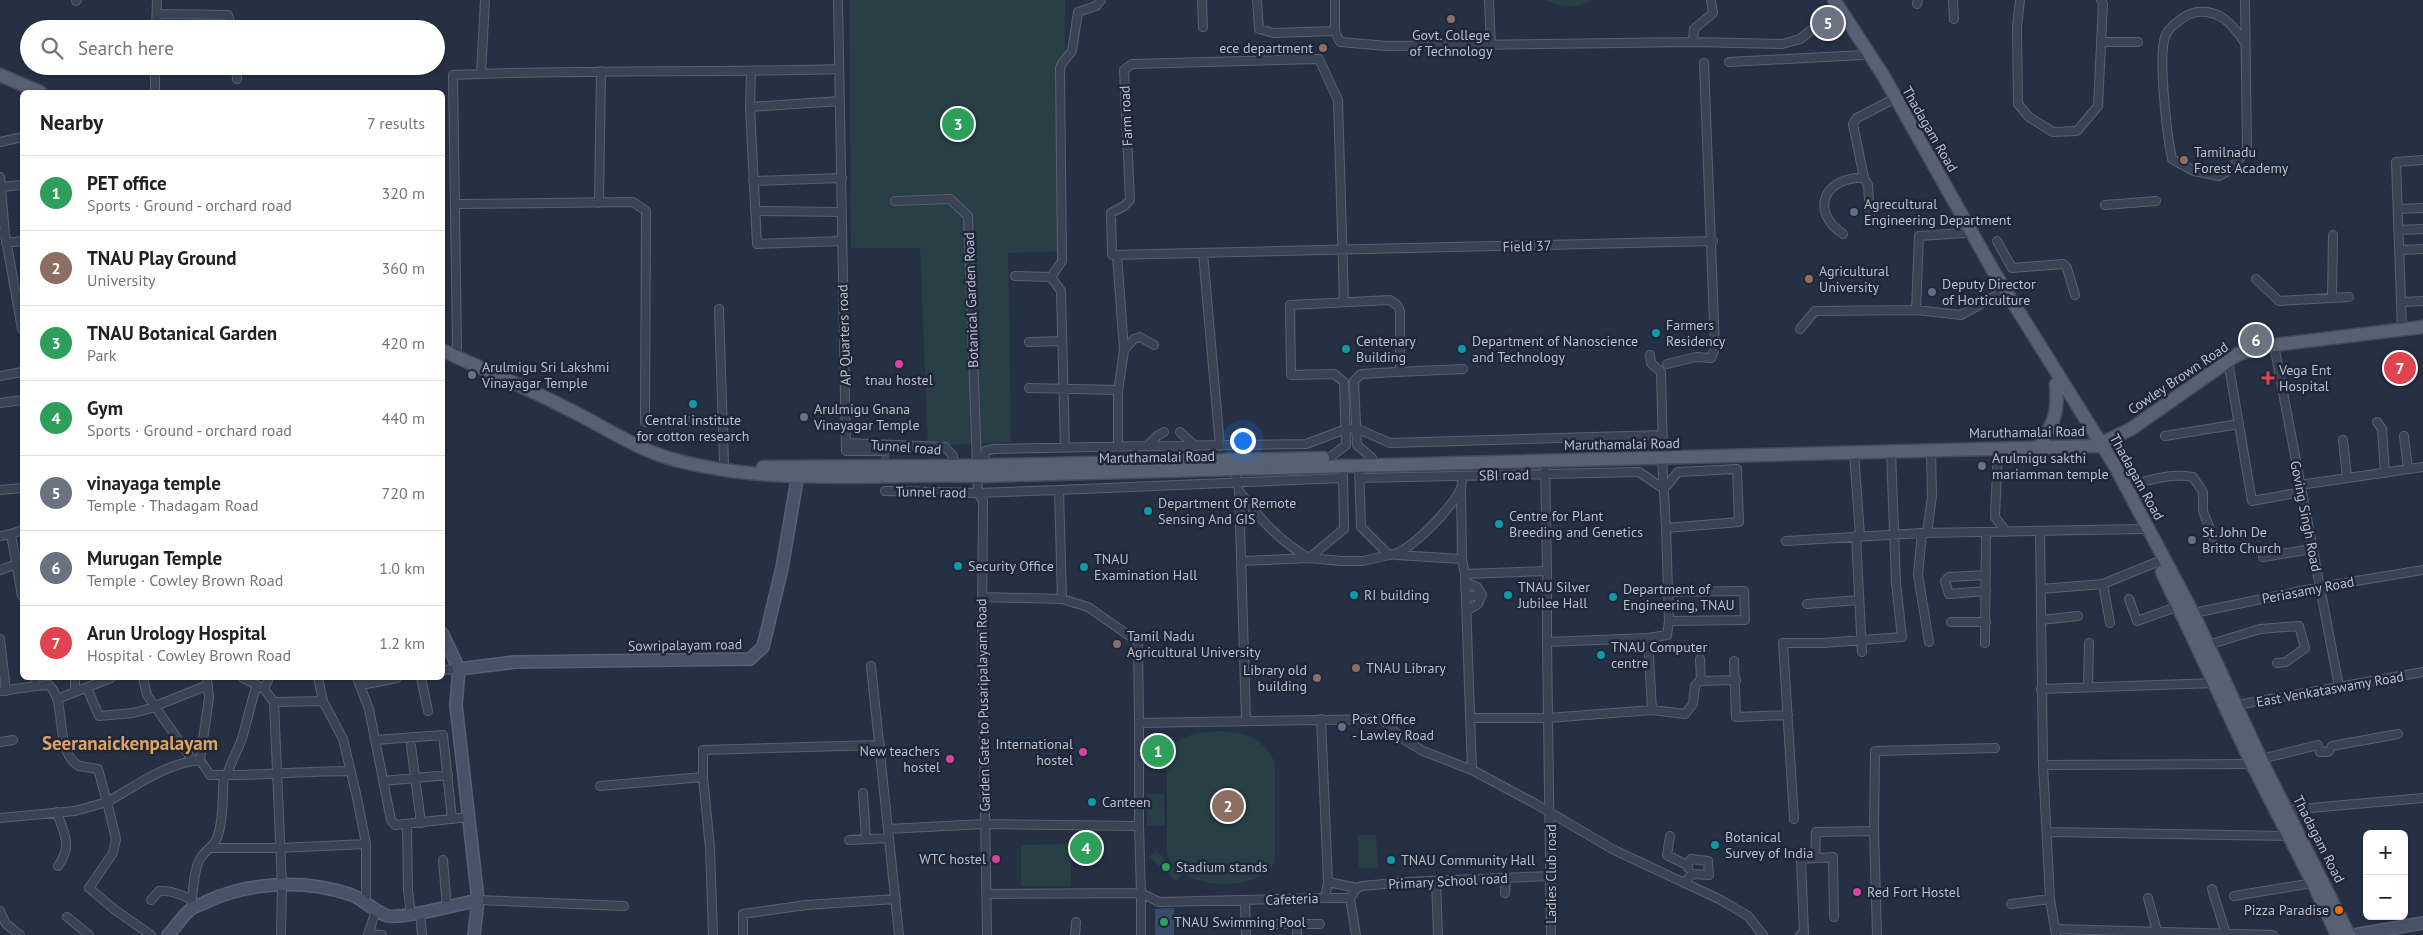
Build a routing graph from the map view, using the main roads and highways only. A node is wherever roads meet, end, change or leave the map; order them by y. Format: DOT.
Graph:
graph roads {
  1 [pos="1827,0"];
  2 [pos="1834,6"];
  3 [pos="0,75"];
  4 [pos="0,84"];
  5 [pos="35,90"];
  6 [pos="20,92"];
  7 [pos="2423,327"];
  8 [pos="445,343"];
  9 [pos="445,351"];
  10 [pos="2056,384"];
  11 [pos="2042,440"];
  12 [pos="2097,443"];
  13 [pos="2077,446"];
  14 [pos="1662,454"];
  15 [pos="2105,462"];
  16 [pos="979,469"];
  17 [pos="799,472"];
  18 [pos="2185,611"];
  19 [pos="2256,761"];
  20 [pos="2336,935"];
  21 [pos="2349,935"];
  1 -- 2 [label="main road, Thadagam Road"];
  2 -- 10 [label="main road, Thadagam Road"];
  2 -- 12 [label="main road, Thadagam Road"];
  3 -- 5 [label="main road"];
  4 -- 6 [label="main road"];
  7 -- 12 [label="main road, Cowley Brown Road"];
  8 -- 17 [label="main road, Maruthamalai Road"];
  9 -- 17 [label="main road, Maruthamalai Road"];
  10 -- 11 [label="main road"];
  10 -- 12 [label="main road, Thadagam Road"];
  11 -- 12 [label="main road, Maruthamalai Road"];
  11 -- 14 [label="main road, Maruthamalai Road"];
  12 -- 13 [label="main road, Maruthamalai Road"];
  12 -- 15 [label="main road, Thadagam Road"];
  12 -- 18 [label="main road, Thadagam Road"];
  13 -- 14 [label="main road, Maruthamalai Road"];
  13 -- 15 [label="main road"];
  14 -- 16 [label="main road, Maruthamalai Road"];
  14 -- 16 [label="main road, Maruthamalai Road"];
  15 -- 18 [label="main road, Thadagam Road"];
  16 -- 17 [label="main road, Maruthamalai Road"];
  16 -- 17 [label="main road, Maruthamalai Road"];
  18 -- 19 [label="main road, Thadagam Road"];
  18 -- 19 [label="main road, Thadagam Road"];
  19 -- 20 [label="main road, Thadagam Road"];
  19 -- 21 [label="main road, Thadagam Road"];
}
